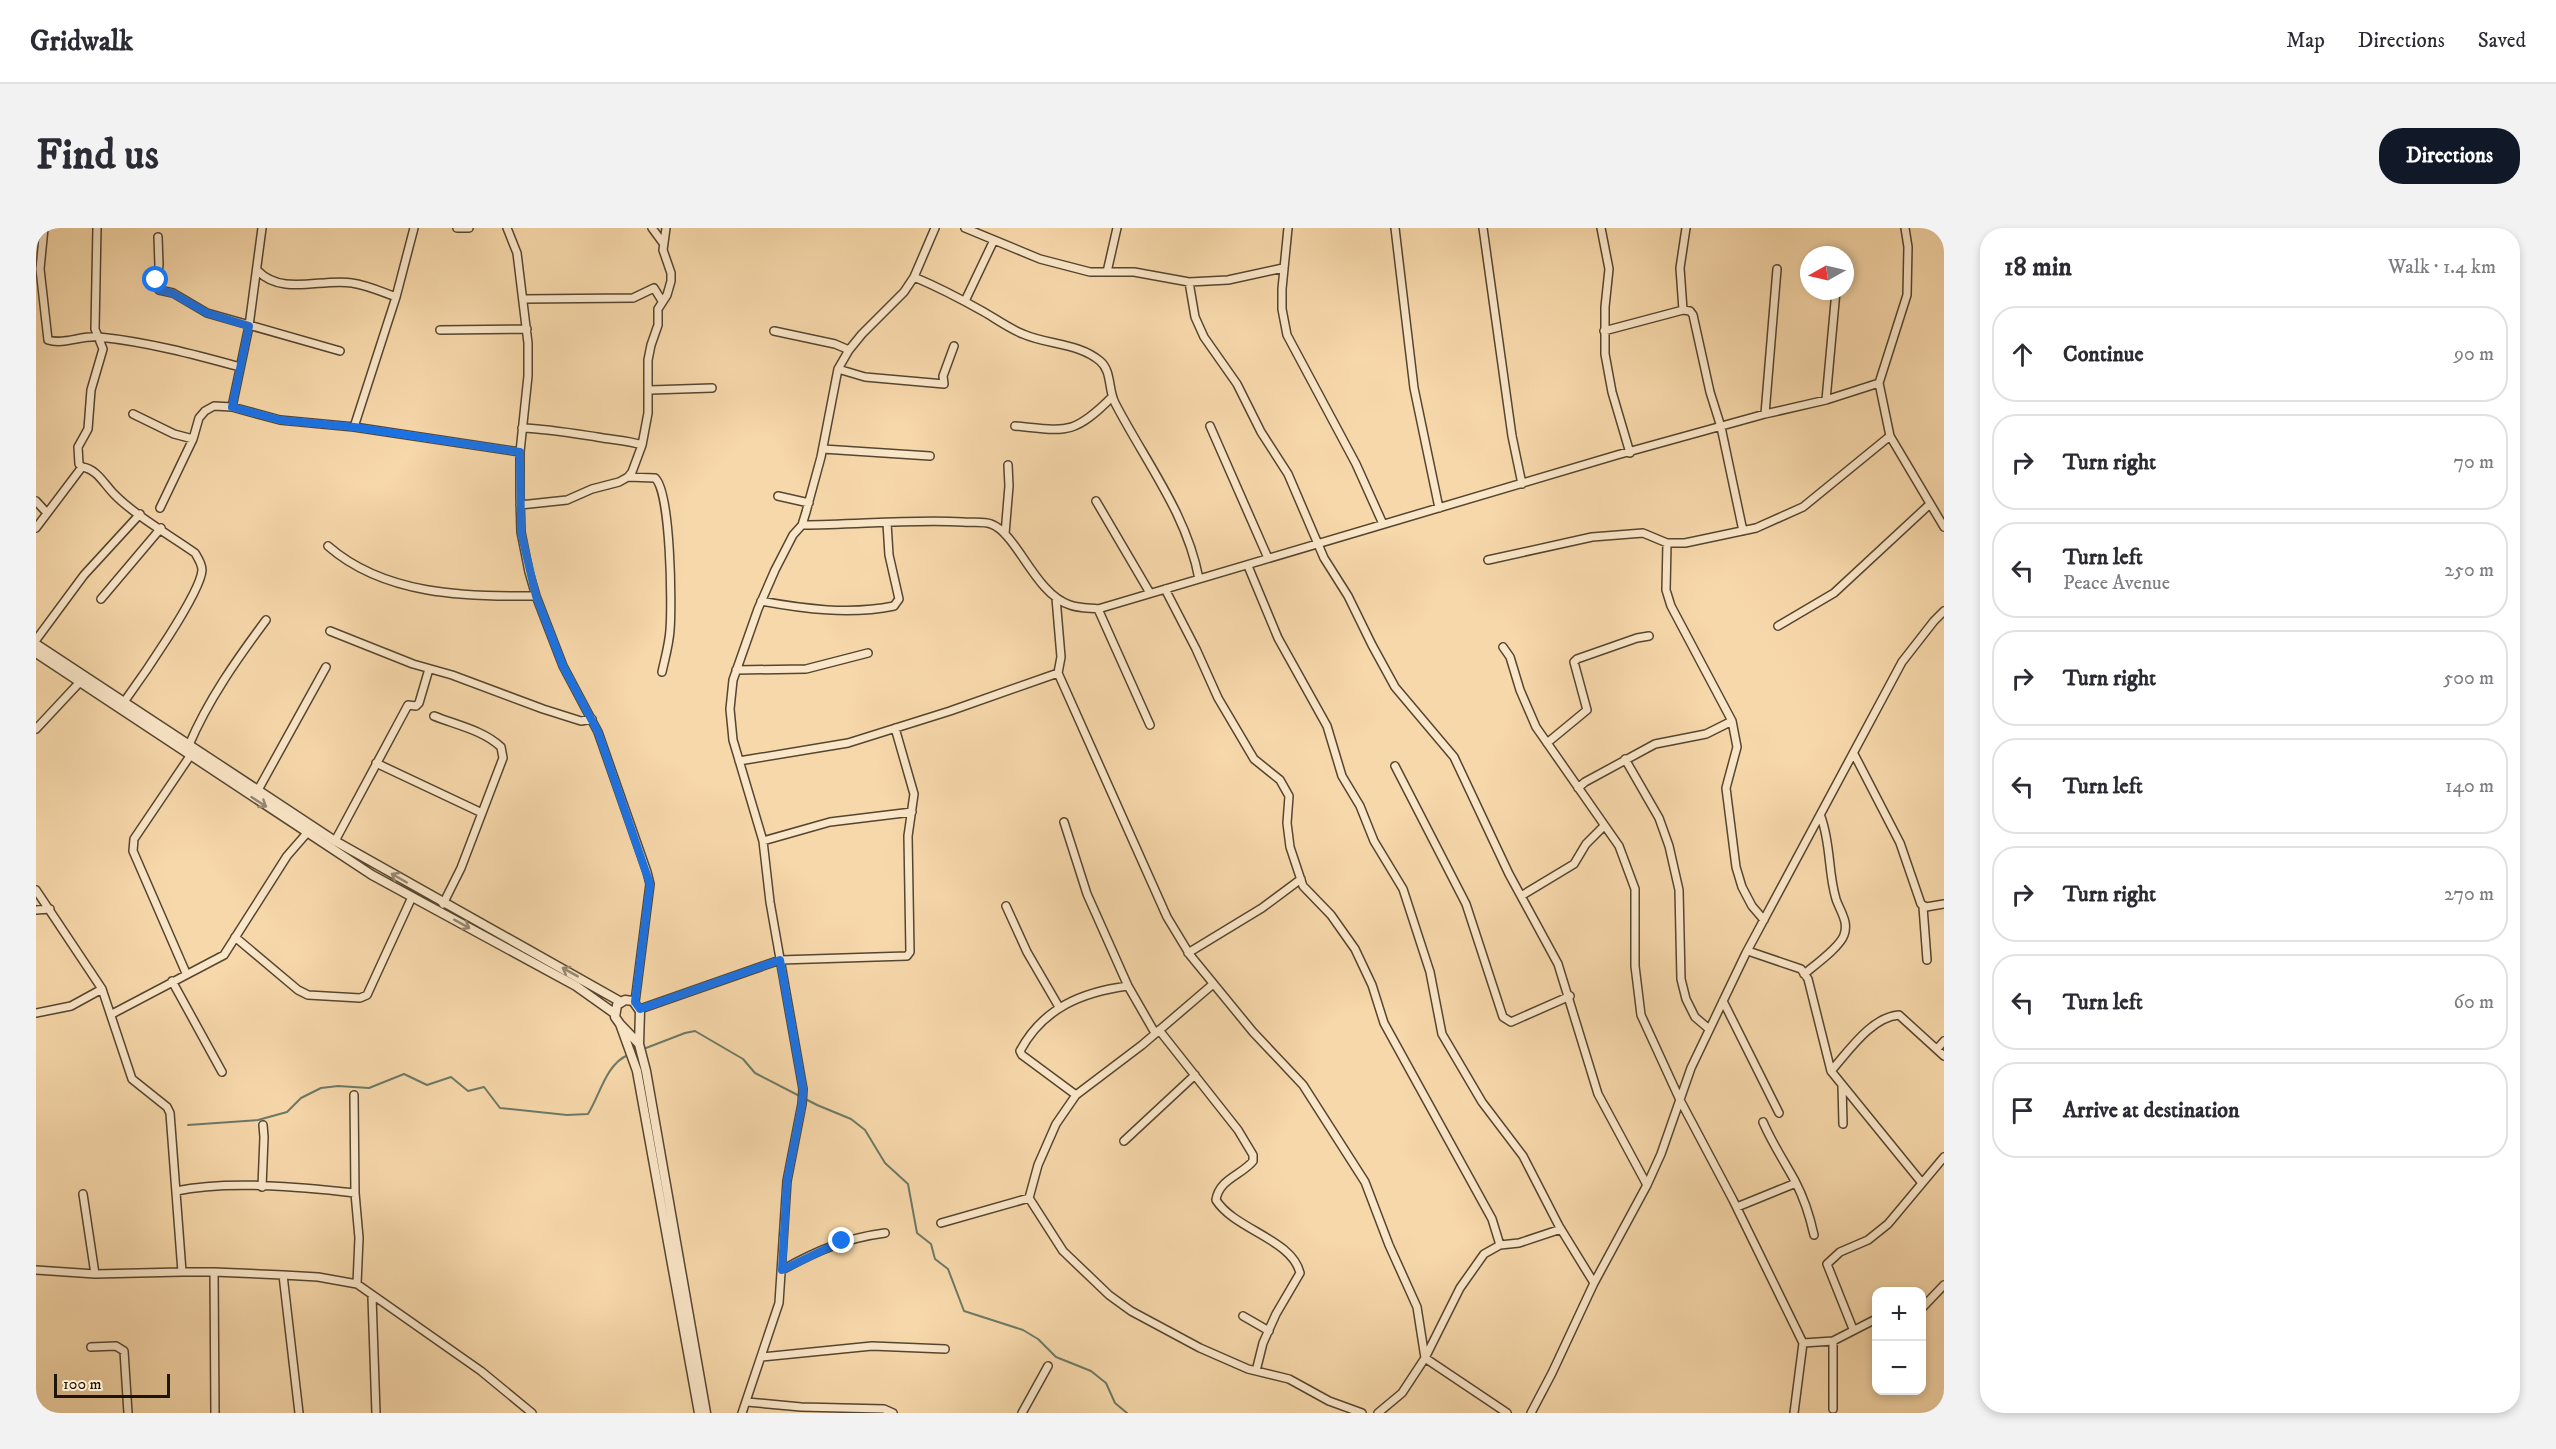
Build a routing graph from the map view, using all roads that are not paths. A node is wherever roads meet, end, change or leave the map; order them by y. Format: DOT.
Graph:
graph roads {
  1 [pos="44,228"];
  2 [pos="97,228"];
  3 [pos="262,228"];
  4 [pos="414,228"];
  5 [pos="457,228"];
  6 [pos="469,228"];
  7 [pos="507,228"];
  8 [pos="652,228"];
  9 [pos="666,228"];
  10 [pos="935,228"];
  11 [pos="965,228"];
  12 [pos="1118,228"];
  13 [pos="1288,228"];
  14 [pos="1395,228"];
  15 [pos="1483,228"];
  16 [pos="1601,228"];
  17 [pos="1686,228"];
  18 [pos="1905,228"];
  19 [pos="158,237"];
  20 [pos="993,240"];
  21 [pos="663,243"];
  22 [pos="1283,268"];
  23 [pos="1777,269"];
  24 [pos="38,270"];
  25 [pos="258,271"];
  26 [pos="1107,272"];
  27 [pos="915,277"];
  28 [pos="1189,282"];
  29 [pos="396,297"];
  30 [pos="524,299"];
  31 [pos="1835,300"];
  32 [pos="662,301"];
  33 [pos="964,301"];
  34 [pos="1683,310"];
  35 [pos="249,326"];
  36 [pos="527,329"];
  37 [pos="440,330"];
  38 [pos="774,331"];
  39 [pos="1604,331"];
  40 [pos="98,337"];
  41 [pos="954,346"];
  42 [pos="849,350"];
  43 [pos="340,351"];
  44 [pos="240,367"];
  45 [pos="838,369"];
  46 [pos="1880,383"];
  47 [pos="712,388"];
  48 [pos="650,390"];
  49 [pos="1112,398"];
  50 [pos="1826,400"];
  51 [pos="232,407"];
  52 [pos="133,414"];
  53 [pos="1766,414"];
  54 [pos="1015,426"];
  55 [pos="1210,426"];
  56 [pos="354,427"];
  57 [pos="1721,427"];
  58 [pos="522,428"];
  59 [pos="1890,436"];
  60 [pos="193,439"];
  61 [pos="642,445"];
  62 [pos="823,449"];
  63 [pos="520,452"];
  64 [pos="1630,453"];
  65 [pos="930,456"];
  66 [pos="1008,465"];
  67 [pos="82,467"];
  68 [pos="628,477"];
  69 [pos="1522,484"];
  70 [pos="778,496"];
  71 [pos="36,501"];
  72 [pos="1096,501"];
  73 [pos="809,503"];
  74 [pos="1930,504"];
  75 [pos="520,505"];
  76 [pos="160,508"];
  77 [pos="1439,508"];
  78 [pos="47,513"];
  79 [pos="140,514"];
  80 [pos="887,524"];
  81 [pos="1383,524"];
  82 [pos="802,525"];
  83 [pos="1944,527"];
  84 [pos="36,528"];
  85 [pos="161,528"];
  86 [pos="1743,531"];
  87 [pos="1005,534"];
  88 [pos="1666,543"];
  89 [pos="1318,545"];
  90 [pos="328,546"];
  91 [pos="1268,558"];
  92 [pos="1488,560"];
  93 [pos="1248,566"];
  94 [pos="1199,579"];
  95 [pos="1166,589"];
  96 [pos="1150,593"];
  97 [pos="536,596"];
  98 [pos="1056,598"];
  99 [pos="101,599"];
  100 [pos="761,601"];
  101 [pos="1098,609"];
  102 [pos="1944,611"];
  103 [pos="267,620"];
  104 [pos="1778,626"];
  105 [pos="330,631"];
  106 [pos="1649,636"];
  107 [pos="36,642"];
  108 [pos="1503,647"];
  109 [pos="36,653"];
  110 [pos="868,653"];
  111 [pos="326,667"];
  112 [pos="429,669"];
  113 [pos="736,670"];
  114 [pos="662,672"];
  115 [pos="1058,673"];
  116 [pos="79,682"];
  117 [pos="124,702"];
  118 [pos="434,716"];
  119 [pos="592,719"];
  120 [pos="1732,721"];
  121 [pos="1150,725"];
  122 [pos="895,728"];
  123 [pos="36,729"];
  124 [pos="1547,743"];
  125 [pos="189,745"];
  126 [pos="1854,754"];
  127 [pos="190,756"];
  128 [pos="1625,759"];
  129 [pos="739,761"];
  130 [pos="376,763"];
  131 [pos="1395,766"];
  132 [pos="1578,788"];
  133 [pos="258,790"];
  134 [pos="912,812"];
  135 [pos="482,813"];
  136 [pos="1821,817"];
  137 [pos="1064,822"];
  138 [pos="1604,826"];
  139 [pos="307,833"];
  140 [pos="334,841"];
  141 [pos="763,841"];
  142 [pos="1300,879"];
  143 [pos="36,890"];
  144 [pos="1521,896"];
  145 [pos="412,897"];
  146 [pos="443,904"];
  147 [pos="1944,904"];
  148 [pos="1006,906"];
  149 [pos="1923,907"];
  150 [pos="50,909"];
  151 [pos="36,910"];
  152 [pos="1764,920"];
  153 [pos="235,938"];
  154 [pos="1748,951"];
  155 [pos="1188,953"];
  156 [pos="780,960"];
  157 [pos="1927,960"];
  158 [pos="186,973"];
  159 [pos="1804,974"];
  160 [pos="172,981"];
  161 [pos="1212,985"];
  162 [pos="1128,986"];
  163 [pos="102,989"];
  164 [pos="1569,996"];
  165 [pos="1723,1001"];
  166 [pos="621,1002"];
  167 [pos="637,1006"];
  168 [pos="1059,1007"];
  169 [pos="36,1013"];
  170 [pos="614,1013"];
  171 [pos="112,1014"];
  172 [pos="1709,1029"];
  173 [pos="1157,1032"];
  174 [pos="1944,1041"];
  175 [pos="636,1049"];
  176 [pos="1937,1049"];
  177 [pos="1944,1056"];
  178 [pos="1831,1071"];
  179 [pos="222,1072"];
  180 [pos="1195,1075"];
  181 [pos="1842,1085"];
  182 [pos="354,1095"];
  183 [pos="1076,1095"];
  184 [pos="1680,1100"];
  185 [pos="1779,1113"];
  186 [pos="1763,1122"];
  187 [pos="1843,1124"];
  188 [pos="262,1125"];
  189 [pos="1124,1141"];
  190 [pos="1944,1157"];
  191 [pos="1796,1183"];
  192 [pos="1922,1183"];
  193 [pos="1647,1185"];
  194 [pos="262,1187"];
  195 [pos="176,1191"];
  196 [pos="355,1193"];
  197 [pos="83,1194"];
  198 [pos="1029,1198"];
  199 [pos="1737,1207"];
  200 [pos="941,1223"];
  201 [pos="1561,1229"];
  202 [pos="885,1233"];
  203 [pos="1814,1235"];
  204 [pos="1500,1245"];
  205 [pos="36,1270"];
  206 [pos="782,1270"];
  207 [pos="182,1272"];
  208 [pos="214,1272"];
  209 [pos="95,1274"];
  210 [pos="283,1275"];
  211 [pos="1594,1283"];
  212 [pos="357,1284"];
  213 [pos="1944,1285"];
  214 [pos="372,1297"];
  215 [pos="1926,1304"];
  216 [pos="1243,1316"];
  217 [pos="1872,1321"];
  218 [pos="1853,1329"];
  219 [pos="1269,1331"];
  220 [pos="1833,1341"];
  221 [pos="1803,1343"];
  222 [pos="91,1347"];
  223 [pos="945,1349"];
  224 [pos="761,1357"];
  225 [pos="1425,1358"];
  226 [pos="1048,1366"];
  227 [pos="1256,1371"];
  228 [pos="747,1402"];
  229 [pos="1833,1409"];
  230 [pos="128,1413"];
  231 [pos="215,1413"];
  232 [pos="299,1413"];
  233 [pos="376,1413"];
  234 [pos="532,1413"];
  235 [pos="699,1413"];
  236 [pos="706,1413"];
  237 [pos="742,1413"];
  238 [pos="893,1413"];
  239 [pos="1022,1413"];
  240 [pos="1362,1413"];
  241 [pos="1378,1413"];
  242 [pos="1507,1413"];
  243 [pos="1531,1413"];
  244 [pos="1794,1413"];
  1 -- 24 [label="street"];
  2 -- 40 [label="street"];
  3 -- 25 [label="street"];
  4 -- 29 [label="street"];
  5 -- 6 [label="street"];
  7 -- 30 [label="street"];
  8 -- 21 [label="street"];
  9 -- 21 [label="street"];
  10 -- 27 [label="street"];
  11 -- 20 [label="street"];
  12 -- 26 [label="street"];
  13 -- 22 [label="street"];
  14 -- 77 [label="street"];
  15 -- 69 [label="street"];
  16 -- 39 [label="street"];
  17 -- 34 [label="street"];
  18 -- 46 [label="street"];
  19 -- 35 [label="street"];
  20 -- 26 [label="street"];
  20 -- 33 [label="street"];
  21 -- 32 [label="street"];
  22 -- 28 [label="street"];
  22 -- 81 [label="street"];
  23 -- 53 [label="street"];
  24 -- 40 [label="street"];
  25 -- 29 [label="street"];
  25 -- 35 [label="street"];
  26 -- 28 [label="street"];
  27 -- 33 [label="street"];
  27 -- 42 [label="street"];
  28 -- 89 [label="street"];
  29 -- 56 [label="street"];
  30 -- 32 [label="street"];
  30 -- 36 [label="street"];
  31 -- 50 [label="street"];
  32 -- 48 [label="street"];
  33 -- 49 [label="street"];
  34 -- 39 [label="street"];
  34 -- 57 [label="street"];
  35 -- 43 [label="street"];
  35 -- 44 [label="street"];
  36 -- 37 [label="street"];
  36 -- 58 [label="street"];
  38 -- 42 [label="street"];
  39 -- 64 [label="street"];
  40 -- 44 [label="street"];
  40 -- 67 [label="street"];
  41 -- 45 [label="street"];
  42 -- 45 [label="street"];
  44 -- 51 [label="street"];
  45 -- 62 [label="street"];
  46 -- 50 [label="street"];
  46 -- 59 [label="street"];
  47 -- 48 [label="street"];
  48 -- 61 [label="street"];
  49 -- 54 [label="street"];
  49 -- 94 [label="street"];
  50 -- 53 [label="street"];
  51 -- 56 [label="street"];
  51 -- 60 [label="street"];
  52 -- 60 [label="street"];
  53 -- 57 [label="street"];
  55 -- 91 [label="street"];
  56 -- 63 [label="street"];
  57 -- 64 [label="street"];
  57 -- 86 [label="street"];
  58 -- 61 [label="street"];
  58 -- 63 [label="street"];
  59 -- 74 [label="street"];
  59 -- 86 [label="street"];
  60 -- 76 [label="street"];
  61 -- 68 [label="street"];
  62 -- 65 [label="street"];
  62 -- 73 [label="street"];
  63 -- 75 [label="street"];
  64 -- 69 [label="street"];
  66 -- 87 [label="street"];
  67 -- 78 [label="street"];
  67 -- 79 [label="street"];
  68 -- 75 [label="street"];
  68 -- 114 [label="street"];
  69 -- 77 [label="street"];
  70 -- 73 [label="street"];
  71 -- 78 [label="street"];
  72 -- 96 [label="street"];
  73 -- 82 [label="street"];
  74 -- 83 [label="street"];
  74 -- 104 [label="street"];
  75 -- 97 [label="street"];
  77 -- 81 [label="street"];
  78 -- 84 [label="street"];
  79 -- 85 [label="street"];
  79 -- 107 [label="street"];
  80 -- 82 [label="street"];
  80 -- 87 [label="street"];
  80 -- 100 [label="street"];
  81 -- 89 [label="street"];
  82 -- 100 [label="street"];
  85 -- 99 [label="street"];
  85 -- 117 [label="street"];
  86 -- 88 [label="street"];
  87 -- 98 [label="street"];
  88 -- 92 [label="street"];
  88 -- 120 [label="street"];
  89 -- 91 [label="street"];
  89 -- 144 [label="street"];
  90 -- 97 [label="street"];
  91 -- 93 [label="street"];
  93 -- 94 [label="street"];
  93 -- 201 [label="street"];
  94 -- 95 [label="street"];
  95 -- 96 [label="street"];
  95 -- 142 [label="street"];
  96 -- 101 [label="street"];
  97 -- 119 [label="street"];
  98 -- 101 [label="street"];
  98 -- 115 [label="street"];
  100 -- 113 [label="street"];
  101 -- 121 [label="street"];
  102 -- 126 [label="street"];
  103 -- 125 [label="street"];
  105 -- 112 [label="street"];
  106 -- 124 [label="street"];
  107 -- 117 [label="street"];
  108 -- 124 [label="street"];
  109 -- 116 [label="street"];
  110 -- 113 [label="street"];
  111 -- 133 [label="street"];
  112 -- 119 [label="street"];
  112 -- 130 [label="street"];
  113 -- 129 [label="street"];
  115 -- 122 [label="street"];
  115 -- 155 [label="street"];
  116 -- 123 [label="street"];
  116 -- 127 [label="street"];
  117 -- 125 [label="street"];
  118 -- 135 [label="street"];
  119 -- 167 [label="street"];
  120 -- 128 [label="street"];
  120 -- 152 [label="street"];
  122 -- 129 [label="street"];
  122 -- 134 [label="street"];
  124 -- 132 [label="street"];
  125 -- 133 [label="street"];
  126 -- 136 [label="street"];
  126 -- 149 [label="street"];
  127 -- 139 [label="street, one-way"];
  127 -- 158 [label="street"];
  128 -- 132 [label="street"];
  128 -- 172 [label="street"];
  129 -- 141 [label="street"];
  130 -- 135 [label="street"];
  130 -- 140 [label="street"];
  131 -- 164 [label="street"];
  132 -- 138 [label="street"];
  133 -- 140 [label="street"];
  134 -- 141 [label="street"];
  134 -- 156 [label="street"];
  135 -- 146 [label="street"];
  136 -- 152 [label="street"];
  136 -- 159 [label="street"];
  137 -- 162 [label="street"];
  138 -- 144 [label="street"];
  138 -- 184 [label="street"];
  139 -- 145 [label="street"];
  139 -- 153 [label="street"];
  146 -- 140 [label="street, one-way"];
  141 -- 156 [label="street"];
  142 -- 155 [label="street"];
  142 -- 204 [label="street"];
  143 -- 150 [label="street"];
  144 -- 164 [label="street"];
  145 -- 153 [label="street"];
  145 -- 170 [label="street, one-way"];
  166 -- 146 [label="street, one-way"];
  147 -- 149 [label="street"];
  148 -- 168 [label="street"];
  149 -- 157 [label="street"];
  150 -- 151 [label="street"];
  150 -- 163 [label="street"];
  152 -- 154 [label="street"];
  153 -- 158 [label="street"];
  154 -- 159 [label="street"];
  154 -- 165 [label="street"];
  155 -- 161 [label="street"];
  156 -- 167 [label="street"];
  156 -- 206 [label="street"];
  158 -- 160 [label="street"];
  159 -- 178 [label="street"];
  160 -- 171 [label="street"];
  160 -- 179 [label="street"];
  161 -- 173 [label="street"];
  161 -- 225 [label="street"];
  162 -- 168 [label="street"];
  162 -- 173 [label="street"];
  163 -- 169 [label="street"];
  163 -- 171 [label="street"];
  164 -- 193 [label="street"];
  165 -- 172 [label="street"];
  165 -- 185 [label="street"];
  166 -- 167 [label="street"];
  166 -- 170 [label="street"];
  167 -- 175 [label="street"];
  168 -- 183 [label="street"];
  170 -- 175 [label="street"];
  171 -- 195 [label="street"];
  172 -- 184 [label="street"];
  173 -- 180 [label="street"];
  173 -- 183 [label="street"];
  174 -- 176 [label="street"];
  175 -- 235 [label="street"];
  175 -- 236 [label="street"];
  176 -- 177 [label="street"];
  176 -- 178 [label="street"];
  178 -- 181 [label="street"];
  180 -- 189 [label="street"];
  180 -- 219 [label="street"];
  181 -- 187 [label="street"];
  181 -- 192 [label="street"];
  182 -- 196 [label="street"];
  183 -- 198 [label="street"];
  184 -- 193 [label="street"];
  184 -- 199 [label="street"];
  186 -- 191 [label="street"];
  188 -- 194 [label="street"];
  190 -- 192 [label="street"];
  191 -- 199 [label="street"];
  191 -- 203 [label="street"];
  192 -- 218 [label="street"];
  193 -- 211 [label="street"];
  194 -- 195 [label="street"];
  194 -- 196 [label="street"];
  195 -- 207 [label="street"];
  196 -- 212 [label="street"];
  197 -- 209 [label="street"];
  198 -- 200 [label="street"];
  198 -- 227 [label="street"];
  199 -- 221 [label="street"];
  201 -- 204 [label="street"];
  201 -- 211 [label="street"];
  202 -- 206 [label="street"];
  204 -- 225 [label="street"];
  205 -- 209 [label="street"];
  206 -- 224 [label="street"];
  207 -- 208 [label="street"];
  207 -- 209 [label="street"];
  208 -- 210 [label="street"];
  208 -- 231 [label="street"];
  210 -- 212 [label="street"];
  210 -- 232 [label="street"];
  211 -- 243 [label="street"];
  212 -- 214 [label="street"];
  213 -- 215 [label="street"];
  214 -- 233 [label="street"];
  214 -- 234 [label="street"];
  216 -- 219 [label="street"];
  217 -- 218 [label="street"];
  218 -- 220 [label="street"];
  219 -- 227 [label="street"];
  220 -- 221 [label="street"];
  220 -- 229 [label="street"];
  221 -- 244 [label="street"];
  222 -- 230 [label="street"];
  223 -- 224 [label="street"];
  224 -- 228 [label="street"];
  225 -- 241 [label="street"];
  225 -- 242 [label="street"];
  226 -- 239 [label="street"];
  227 -- 240 [label="street"];
  228 -- 237 [label="street"];
  228 -- 238 [label="street"];
}
